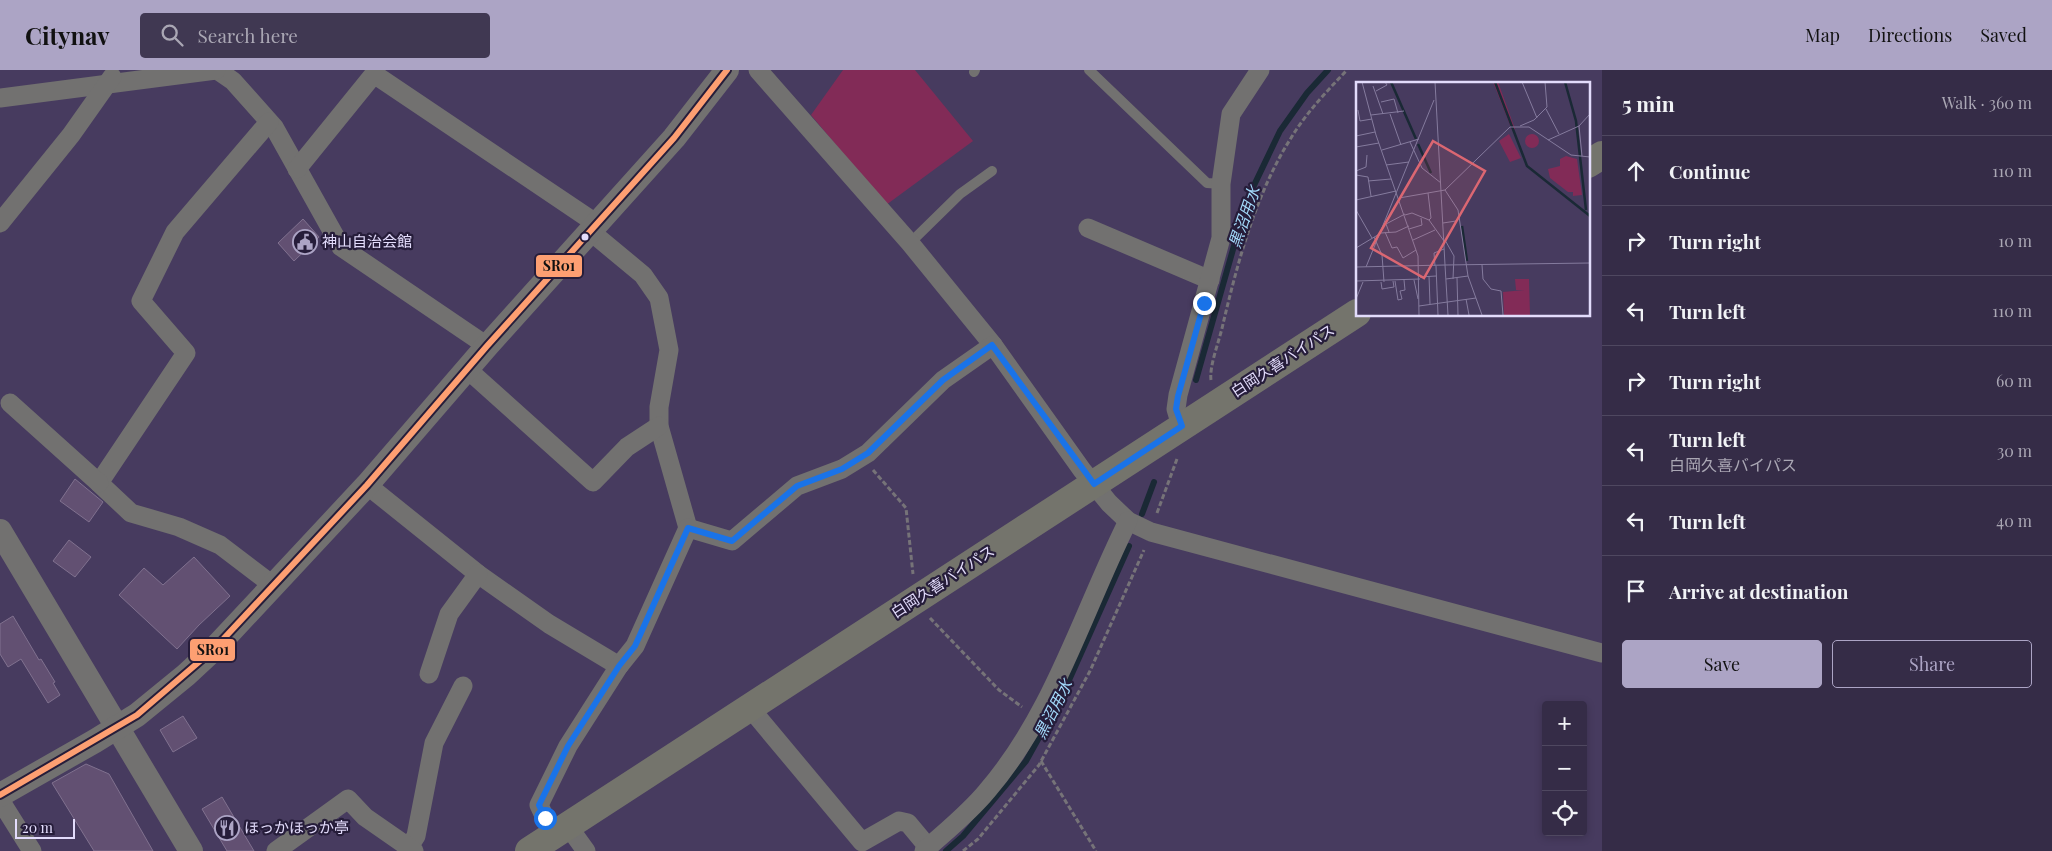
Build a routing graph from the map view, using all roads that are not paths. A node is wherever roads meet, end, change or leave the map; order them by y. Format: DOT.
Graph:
graph roads {
  1 [pos="217,70"];
  2 [pos="727,70"];
  3 [pos="758,70"];
  4 [pos="1089,70"];
  5 [pos="1260,70"];
  6 [pos="112,77"];
  7 [pos="0,98"];
  8 [pos="269,122"];
  9 [pos="1602,155"];
  10 [pos="1590,163"];
  11 [pos="297,169"];
  12 [pos="992,171"];
  13 [pos="1221,184"];
  14 [pos="0,223"];
  15 [pos="594,227"];
  16 [pos="1088,228"];
  17 [pos="910,243"];
  18 [pos="1210,280"];
  19 [pos="1356,314"];
  20 [pos="992,345"];
  21 [pos="487,346"];
  22 [pos="467,369"];
  23 [pos="10,403"];
  24 [pos="659,426"];
  25 [pos="1182,426"];
  26 [pos="99,483"];
  27 [pos="1094,484"];
  28 [pos="367,485"];
  29 [pos="1128,521"];
  30 [pos="688,528"];
  31 [pos="0,531"];
  32 [pos="478,574"];
  33 [pos="274,586"];
  34 [pos="1602,653"];
  35 [pos="619,666"];
  36 [pos="429,674"];
  37 [pos="463,686"];
  38 [pos="750,708"];
  39 [pos="117,728"];
  40 [pos="0,795"];
  41 [pos="0,800"];
  42 [pos="572,841"];
  43 [pos="411,849"];
  44 [pos="926,849"];
  45 [pos="32,851"];
  46 [pos="191,851"];
  47 [pos="276,851"];
  48 [pos="529,851"];
  1 -- 6 [label="street"];
  1 -- 8 [label="street"];
  2 -- 15 [label="street"];
  3 -- 17 [label="street"];
  4 -- 13 [label="lane"];
  5 -- 13 [label="street"];
  6 -- 7 [label="street"];
  6 -- 14 [label="street"];
  8 -- 11 [label="street"];
  8 -- 26 [label="street"];
  9 -- 10 [label="main road"];
  11 -- 15 [label="street"];
  11 -- 21 [label="street"];
  12 -- 17 [label="lane"];
  13 -- 18 [label="street"];
  15 -- 21 [label="street"];
  15 -- 24 [label="street"];
  16 -- 18 [label="street"];
  17 -- 20 [label="street"];
  18 -- 25 [label="street"];
  19 -- 25 [label="main road, 白岡久喜バイパス"];
  20 -- 27 [label="street"];
  20 -- 30 [label="street"];
  21 -- 22 [label="street"];
  22 -- 24 [label="street"];
  22 -- 28 [label="street"];
  23 -- 26 [label="street"];
  24 -- 30 [label="street"];
  25 -- 27 [label="main road, 白岡久喜バイパス"];
  26 -- 33 [label="street"];
  27 -- 29 [label="street"];
  27 -- 38 [label="main road, 白岡久喜バイパス"];
  28 -- 32 [label="street"];
  28 -- 33 [label="street"];
  29 -- 34 [label="street"];
  29 -- 44 [label="street"];
  30 -- 35 [label="street"];
  31 -- 39 [label="street"];
  32 -- 35 [label="street"];
  32 -- 36 [label="street"];
  33 -- 39 [label="street"];
  35 -- 42 [label="street"];
  37 -- 43 [label="street"];
  38 -- 42 [label="main road, 白岡久喜バイパス"];
  38 -- 44 [label="street"];
  39 -- 40 [label="street"];
  39 -- 46 [label="street"];
  41 -- 45 [label="street"];
  42 -- 48 [label="main road, 白岡久喜バイパス"];
  43 -- 47 [label="street"];
}
